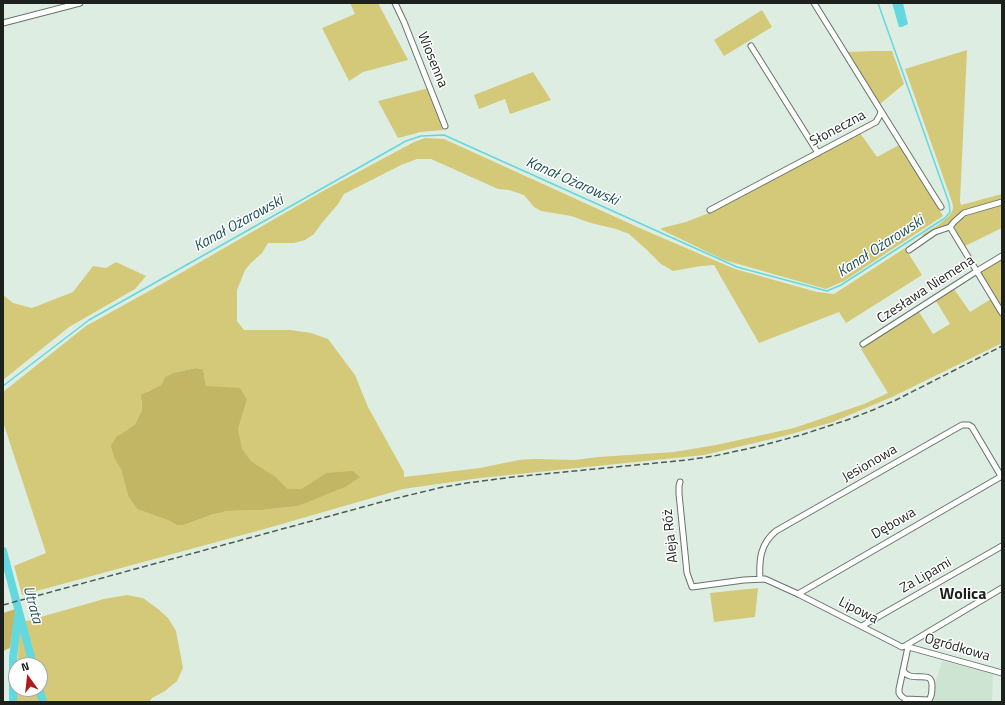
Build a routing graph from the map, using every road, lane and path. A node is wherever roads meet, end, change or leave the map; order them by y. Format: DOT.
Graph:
graph roads {
  1 [pos="80,3"];
  2 [pos="395,3"];
  3 [pos="814,3"];
  4 [pos="3,23"];
  5 [pos="751,46"];
  6 [pos="881,111"];
  7 [pos="445,126"];
  8 [pos="818,153"];
  9 [pos="1002,202"];
  10 [pos="941,207"];
  11 [pos="710,210"];
  12 [pos="950,227"];
  13 [pos="909,250"];
  14 [pos="1002,256"];
  15 [pos="977,271"];
  16 [pos="1002,313"];
  17 [pos="863,344"];
  18 [pos="1001,476"];
  19 [pos="680,482"];
  20 [pos="1002,546"];
  21 [pos="760,579"];
  22 [pos="692,587"];
  23 [pos="1002,588"];
  24 [pos="798,594"];
  25 [pos="862,626"];
  26 [pos="906,646"];
  27 [pos="903,670"];
  28 [pos="1002,673"];
  1 -- 4 [label="street"];
  2 -- 7 [label="street, Wiosenna"];
  3 -- 6 [label="street, Słoneczna"];
  5 -- 8 [label="street"];
  6 -- 8 [label="street, Słoneczna"];
  6 -- 10 [label="street"];
  8 -- 11 [label="street, Słoneczna"];
  9 -- 12 [label="street"];
  12 -- 13 [label="street"];
  12 -- 15 [label="street"];
  14 -- 15 [label="street, Czesława Niemena"];
  15 -- 16 [label="street"];
  15 -- 17 [label="street, Czesława Niemena"];
  18 -- 21 [label="street, Jesionowa"];
  18 -- 24 [label="street, Dębowa"];
  19 -- 22 [label="street, Aleja Róż"];
  20 -- 25 [label="street, Za Lipami"];
  21 -- 22 [label="street, Lipowa"];
  21 -- 24 [label="street, Lipowa"];
  23 -- 26 [label="street"];
  24 -- 25 [label="street, Lipowa"];
  25 -- 26 [label="street, Lipowa"];
  26 -- 27 [label="street"];
  26 -- 28 [label="street, Ogródkowa"];
  27 -- 27 [label="street"];
}
